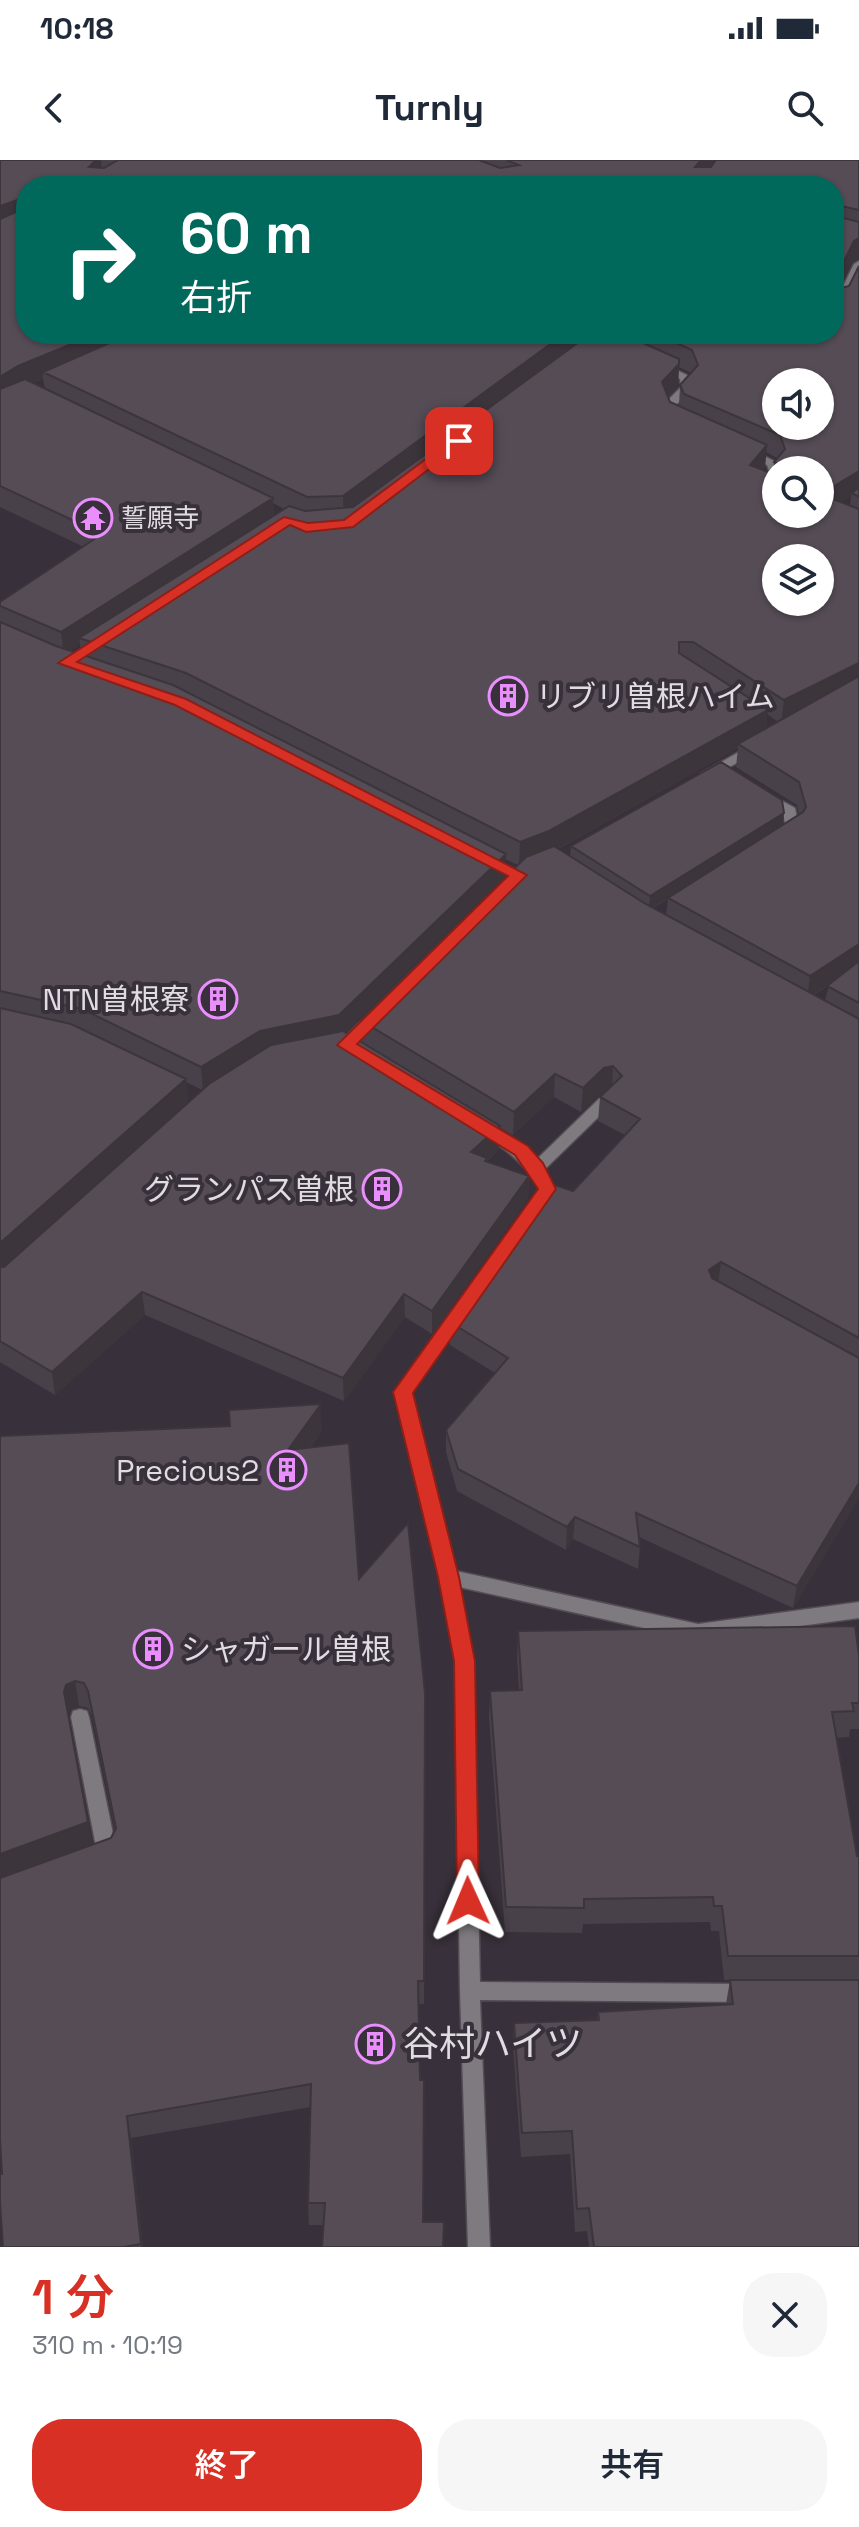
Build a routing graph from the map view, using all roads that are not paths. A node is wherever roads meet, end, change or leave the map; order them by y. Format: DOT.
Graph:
graph roads {
  1 [pos="859,264"];
  2 [pos="844,295"];
  3 [pos="643,357"];
  4 [pos="689,426"];
  5 [pos="730,445"];
  6 [pos="762,459"];
  7 [pos="768,740"];
  8 [pos="693,782"];
  9 [pos="755,789"];
  10 [pos="767,847"];
  11 [pos="389,1002"];
  12 [pos="319,1050"];
  13 [pos="610,1097"];
  14 [pos="467,1118"];
  15 [pos="537,1168"];
  16 [pos="529,1215"];
  17 [pos="475,1291"];
  18 [pos="448,1577"];
  19 [pos="859,1610"];
  20 [pos="80,1717"];
  21 [pos="80,1863"];
  22 [pos="470,1991"];
  23 [pos="766,1993"];
  24 [pos="479,2247"];
  1 -- 2 [label="street"];
  3 -- 4 [label="street"];
  5 -- 6 [label="street"];
  7 -- 8 [label="street"];
  9 -- 10 [label="street"];
  11 -- 12 [label="street"];
  13 -- 15 [label="street"];
  14 -- 15 [label="street"];
  15 -- 16 [label="street"];
  17 -- 18 [label="street"];
  18 -- 19 [label="street"];
  18 -- 22 [label="street"];
  20 -- 21 [label="street"];
  22 -- 23 [label="street"];
  22 -- 24 [label="street"];
}
